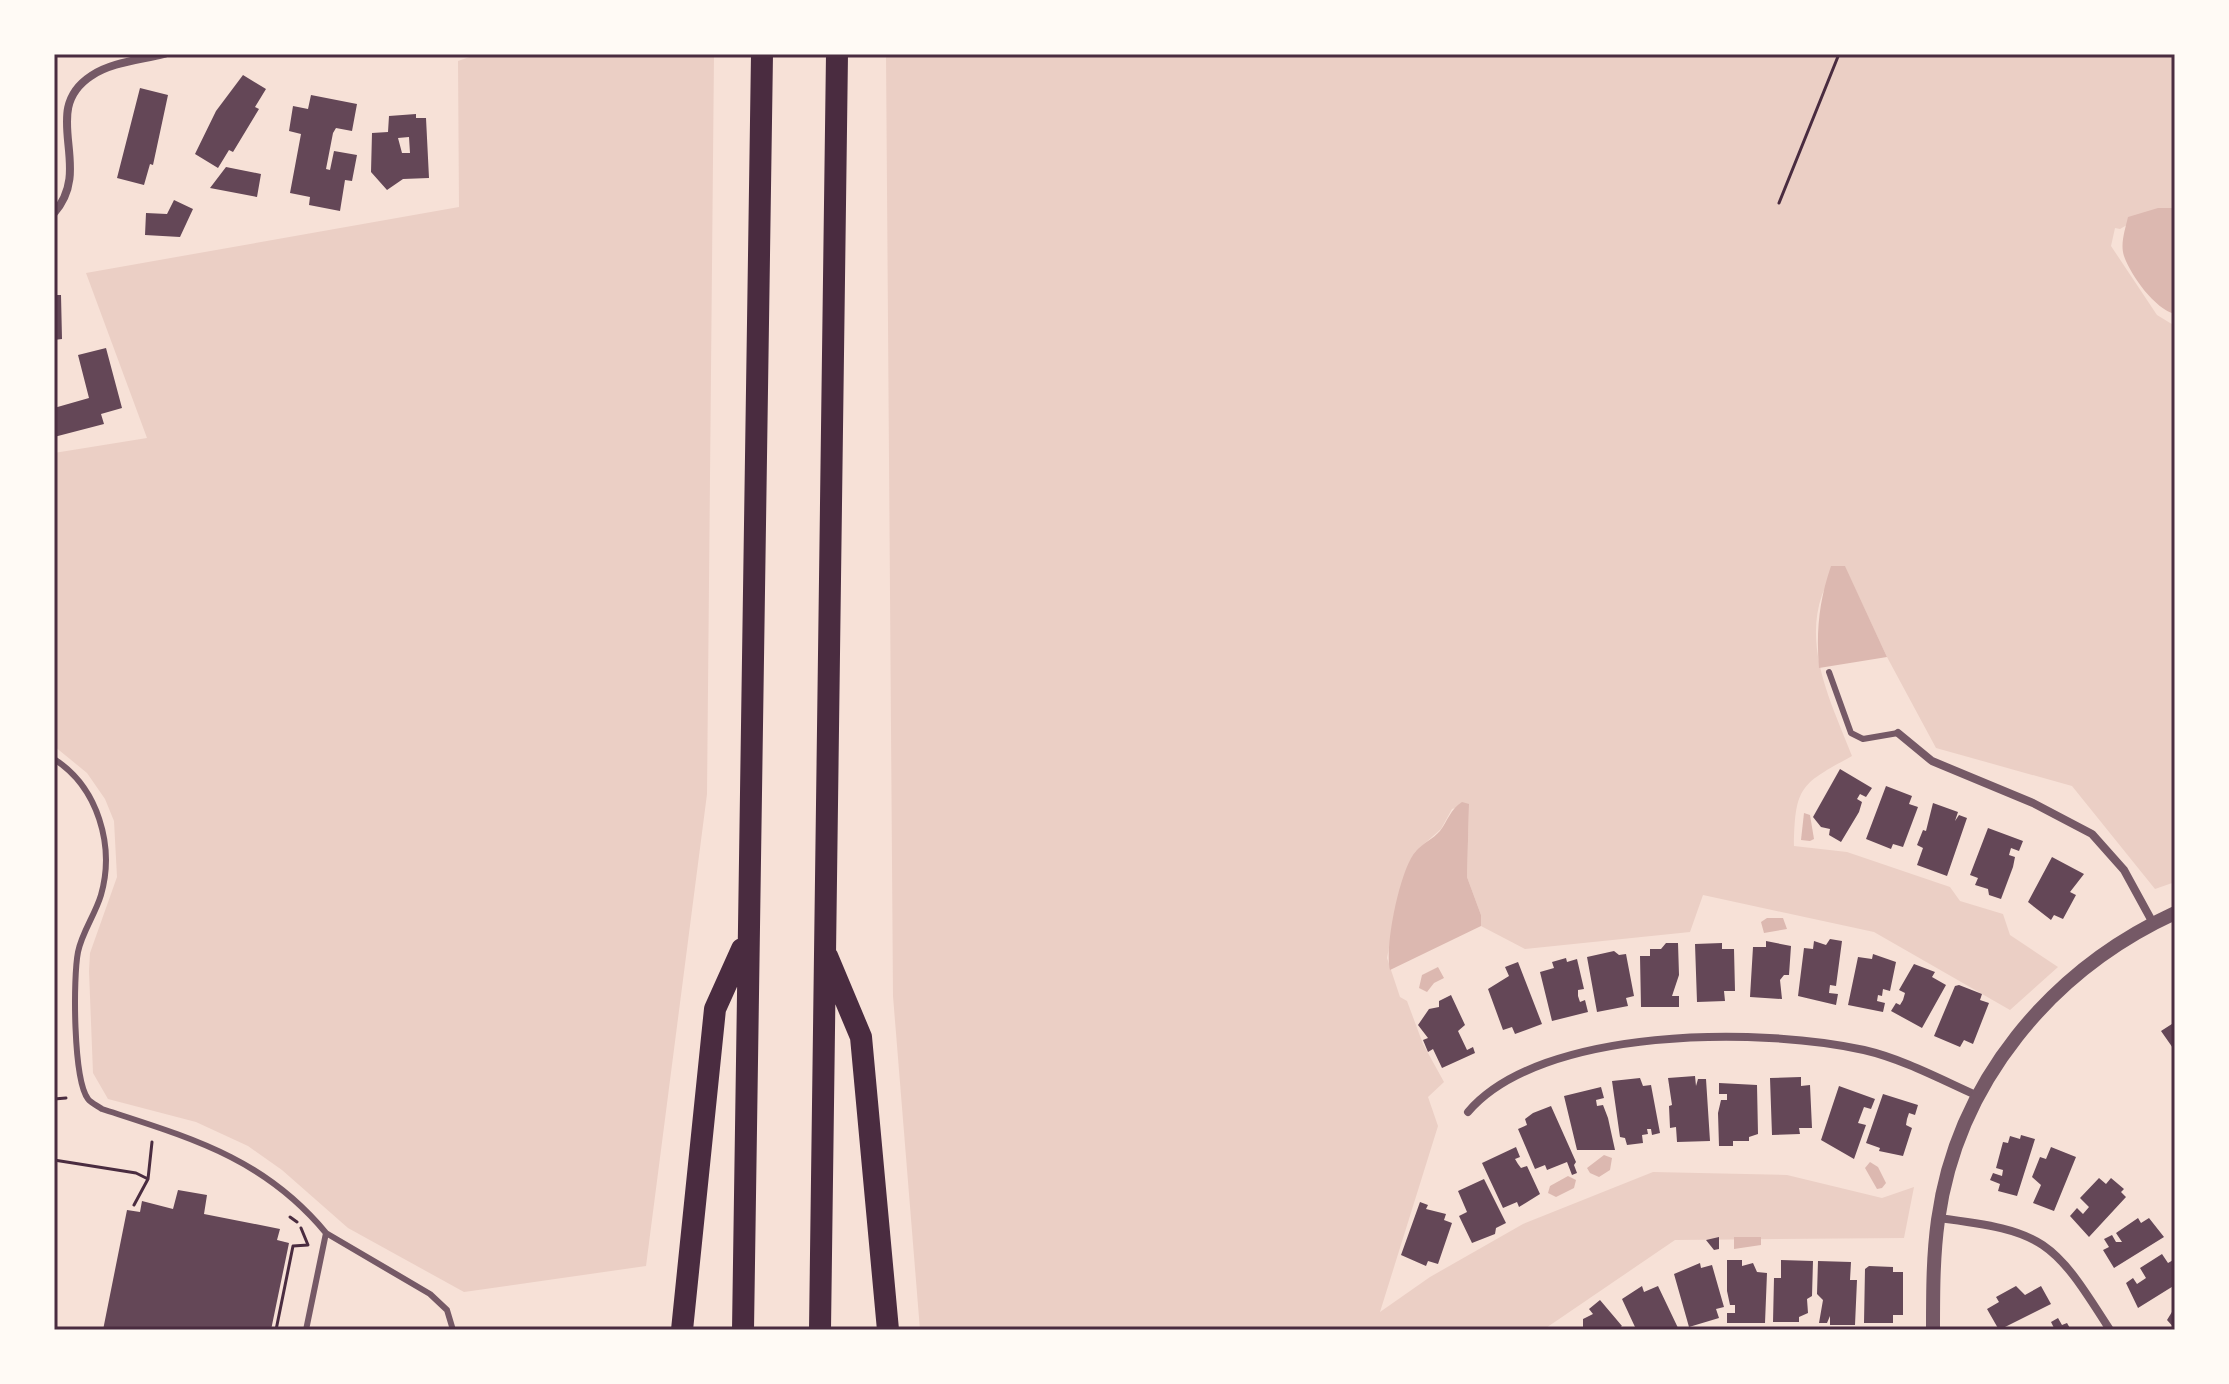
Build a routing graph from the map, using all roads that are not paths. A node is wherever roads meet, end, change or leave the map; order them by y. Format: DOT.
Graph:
graph roads {
  1 [pos="164,54"];
  2 [pos="762,54"];
  3 [pos="837,54"];
  4 [pos="54,213"];
  5 [pos="1829,672"];
  6 [pos="1898,733"];
  7 [pos="54,759"];
  8 [pos="2175,913"];
  9 [pos="2153,923"];
  10 [pos="746,940"];
  11 [pos="823,946"];
  12 [pos="1978,1096"];
  13 [pos="1468,1112"];
  14 [pos="1938,1218"];
  15 [pos="326,1233"];
  16 [pos="306,1330"];
  17 [pos="453,1330"];
  18 [pos="682,1330"];
  19 [pos="743,1330"];
  20 [pos="820,1330"];
  21 [pos="888,1330"];
  22 [pos="1933,1330"];
  23 [pos="2110,1330"];
  1 -- 4 [label="street"];
  2 -- 10 [label="highway"];
  3 -- 11 [label="highway"];
  5 -- 6 [label="lane"];
  6 -- 9 [label="street"];
  7 -- 15 [label="lane"];
  8 -- 9 [label="street"];
  9 -- 12 [label="street"];
  10 -- 18 [label="highway"];
  10 -- 19 [label="highway"];
  11 -- 20 [label="highway"];
  11 -- 21 [label="highway"];
  12 -- 13 [label="street"];
  12 -- 14 [label="street"];
  14 -- 22 [label="street"];
  14 -- 23 [label="street"];
  15 -- 16 [label="lane"];
  15 -- 17 [label="lane"];
}
